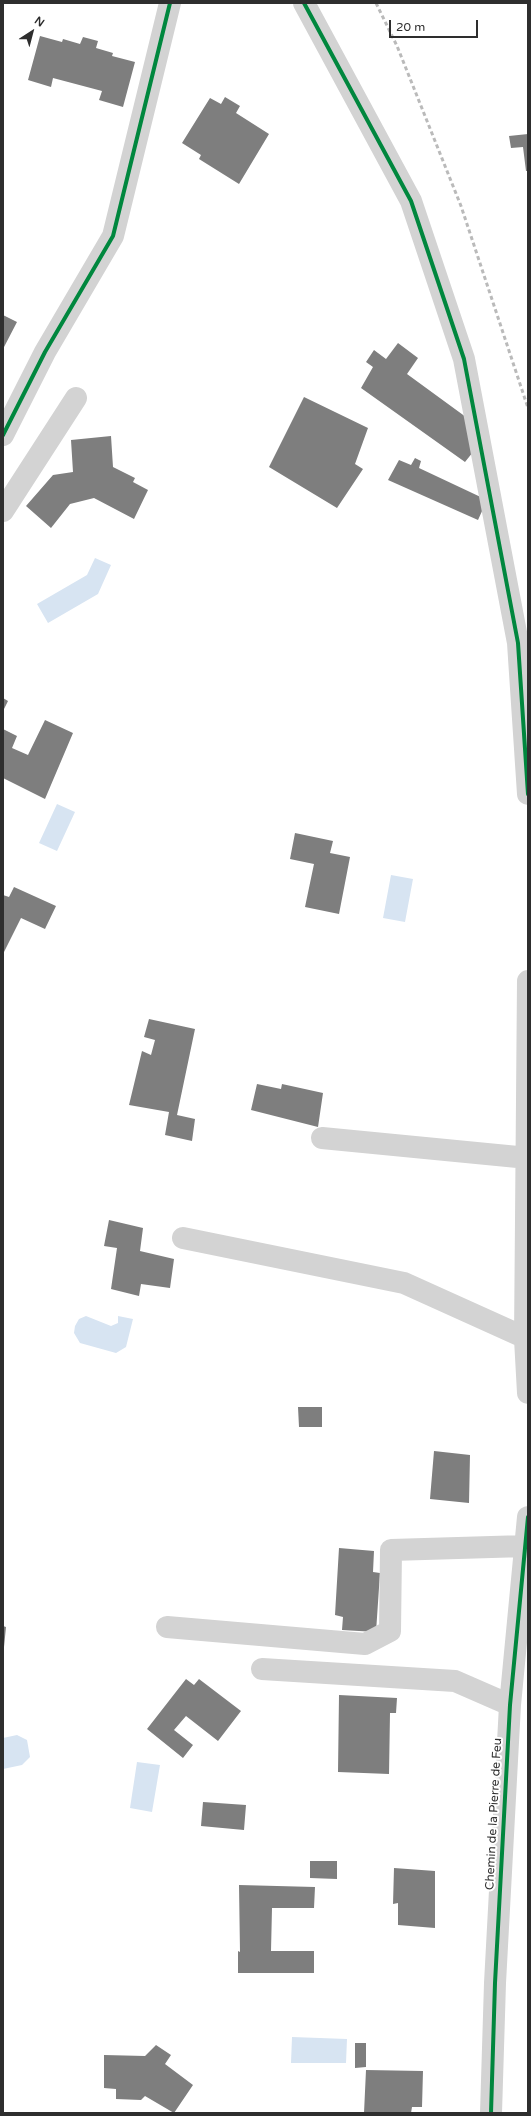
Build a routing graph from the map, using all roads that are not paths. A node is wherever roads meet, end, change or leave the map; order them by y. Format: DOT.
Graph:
graph roads {
  1 [pos="170,3"];
  2 [pos="304,3"];
  3 [pos="76,398"];
  4 [pos="3,434"];
  5 [pos="3,511"];
  6 [pos="528,794"];
  7 [pos="528,981"];
  8 [pos="322,1138"];
  9 [pos="528,1158"];
  10 [pos="183,1238"];
  11 [pos="527,1339"];
  12 [pos="528,1393"];
  13 [pos="528,1517"];
  14 [pos="525,1546"];
  15 [pos="167,1627"];
  16 [pos="262,1669"];
  17 [pos="510,1705"];
  18 [pos="491,2113"];
  1 -- 4 [label="street"];
  2 -- 6 [label="street"];
  3 -- 5 [label="street"];
  7 -- 9 [label="street"];
  8 -- 9 [label="street"];
  9 -- 11 [label="street"];
  10 -- 11 [label="street"];
  11 -- 12 [label="street"];
  13 -- 14 [label="street, Chemin de la Pierre de Feu"];
  14 -- 15 [label="street"];
  14 -- 17 [label="street, Chemin de la Pierre de Feu"];
  16 -- 17 [label="street"];
  17 -- 18 [label="street, Chemin de la Pierre de Feu"];
}
